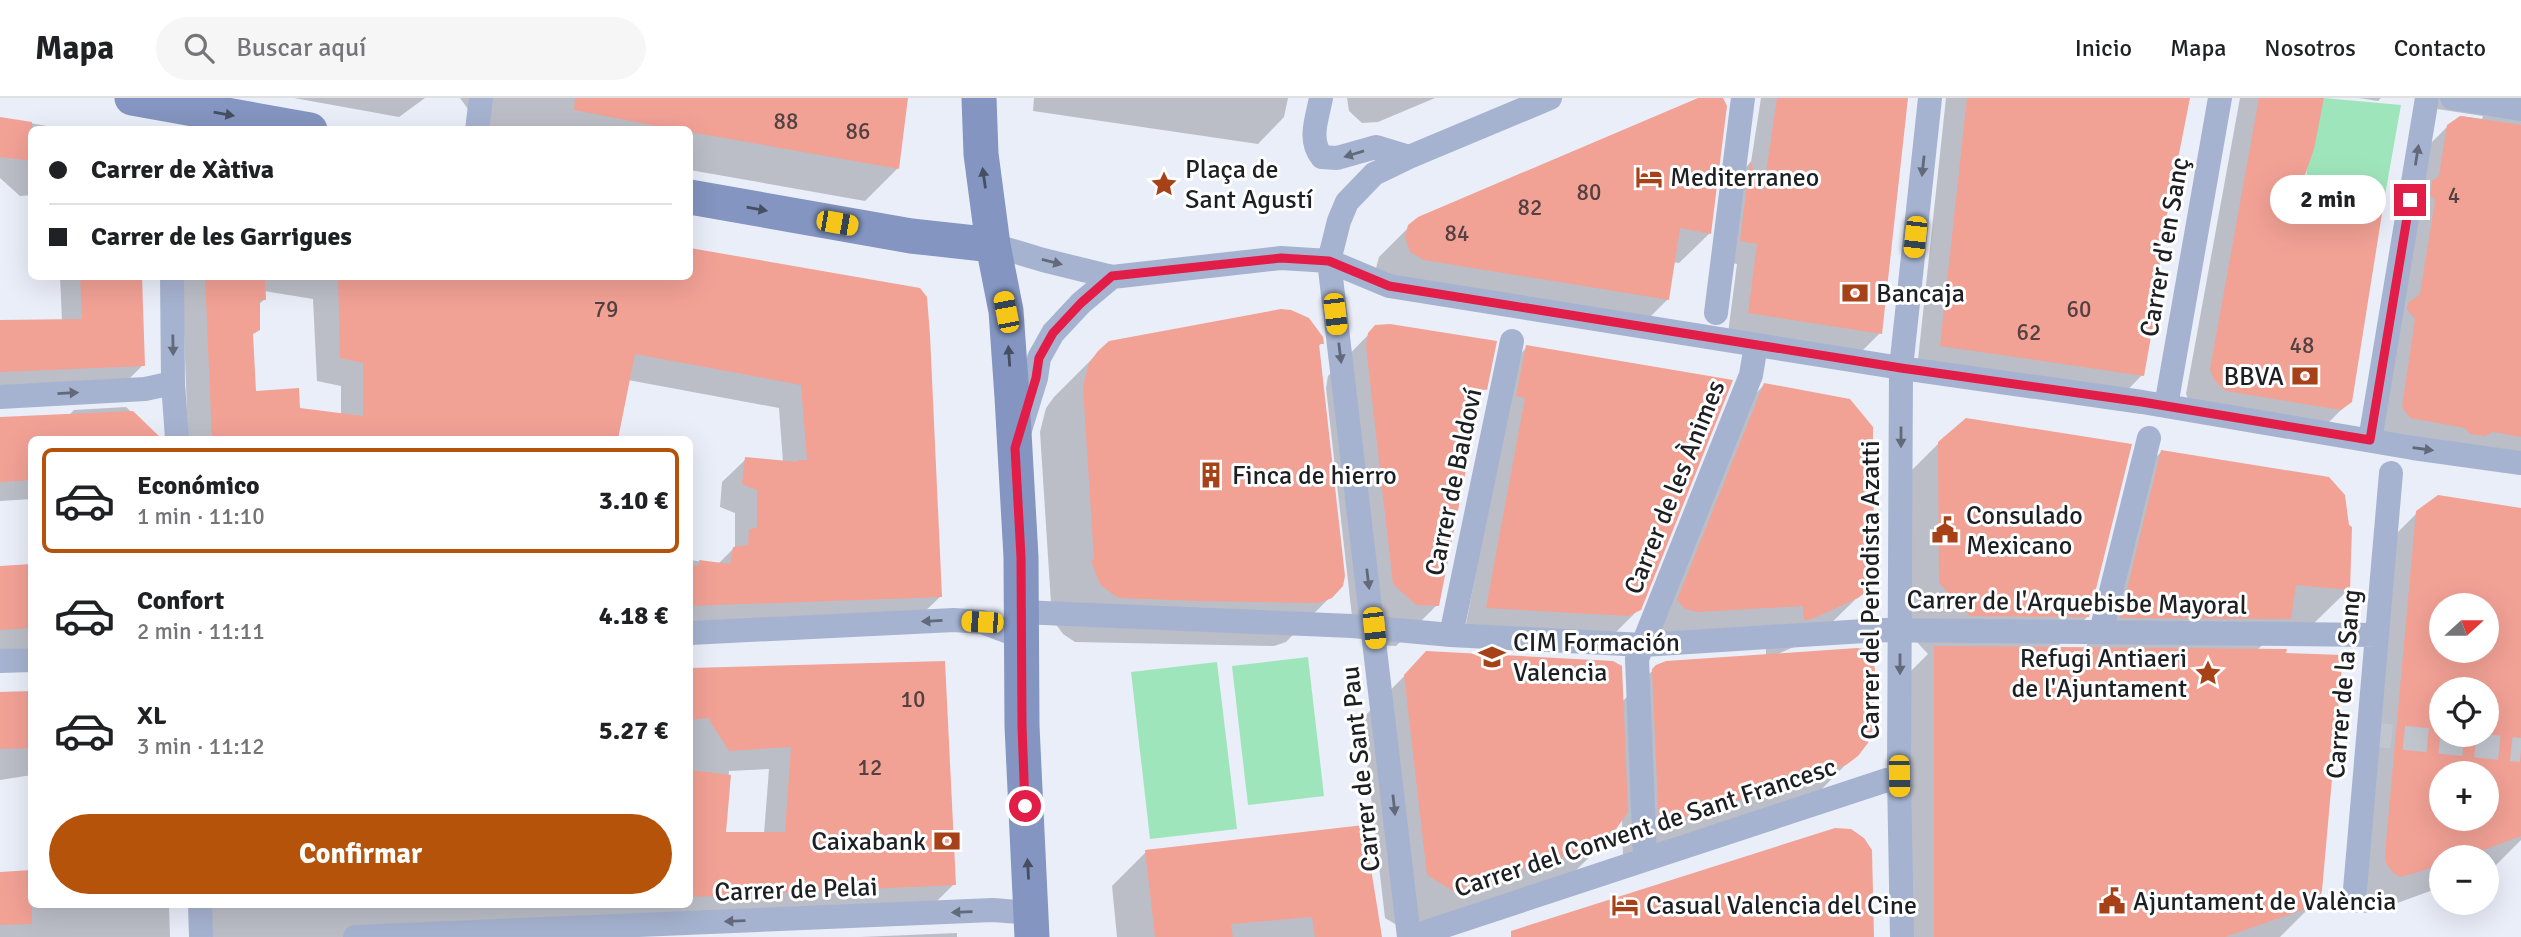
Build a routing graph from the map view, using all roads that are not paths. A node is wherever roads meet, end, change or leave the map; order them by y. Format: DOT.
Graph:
graph roads {
  1 [pos="132,98"];
  2 [pos="481,98"];
  3 [pos="979,98"];
  4 [pos="1321,98"];
  5 [pos="1550,98"];
  6 [pos="1743,98"];
  7 [pos="1930,98"];
  8 [pos="2220,98"];
  9 [pos="2427,98"];
  10 [pos="2452,98"];
  11 [pos="2521,109"];
  12 [pos="178,111"];
  13 [pos="282,126"];
  14 [pos="478,126"];
  15 [pos="1409,157"];
  16 [pos="693,198"];
  17 [pos="993,245"];
  18 [pos="1329,261"];
  19 [pos="1112,276"];
  20 [pos="172,280"];
  21 [pos="1716,313"];
  22 [pos="1512,341"];
  23 [pos="1756,345"];
  24 [pos="1901,368"];
  25 [pos="173,383"];
  26 [pos="0,397"];
  27 [pos="2166,406"];
  28 [pos="177,436"];
  29 [pos="2148,438"];
  30 [pos="2370,440"];
  31 [pos="1015,448"];
  32 [pos="2521,463"];
  33 [pos="2390,473"];
  34 [pos="1022,624"];
  35 [pos="1374,628"];
  36 [pos="1900,631"];
  37 [pos="2101,632"];
  38 [pos="693,633"];
  39 [pos="1451,635"];
  40 [pos="2376,635"];
  41 [pos="1643,645"];
  42 [pos="28,660"];
  43 [pos="0,661"];
  44 [pos="1899,776"];
  45 [pos="1644,859"];
  46 [pos="2354,901"];
  47 [pos="200,908"];
  48 [pos="1031,925"];
  49 [pos="201,937"];
  50 [pos="355,937"];
  51 [pos="1410,937"];
  52 [pos="1902,937"];
  1 -- 12 [label="main road"];
  2 -- 14 [label="street"];
  17 -- 3 [label="main road, one-way"];
  15 -- 4 [label="street, one-way"];
  5 -- 15 [label="street"];
  6 -- 21 [label="street"];
  7 -- 24 [label="street, Carrer del Periodista Azatti, one-way"];
  8 -- 27 [label="street, Carrer d'en Sanç"];
  30 -- 9 [label="street, one-way"];
  10 -- 11 [label="street"];
  12 -- 13 [label="main road, one-way"];
  15 -- 18 [label="street"];
  16 -- 17 [label="main road, one-way"];
  17 -- 19 [label="street, one-way"];
  31 -- 17 [label="main road, one-way"];
  18 -- 19 [label="street"];
  18 -- 23 [label="street"];
  18 -- 35 [label="street, Carrer de Sant Pau, one-way"];
  19 -- 31 [label="street"];
  20 -- 25 [label="street, one-way"];
  22 -- 39 [label="street, Carrer de Baldoví"];
  23 -- 24 [label="street"];
  23 -- 41 [label="street, Carrer de les Ànimes"];
  24 -- 27 [label="street"];
  24 -- 36 [label="street, Carrer del Periodista Azatti, one-way"];
  26 -- 25 [label="street, one-way"];
  25 -- 28 [label="street"];
  27 -- 30 [label="street"];
  29 -- 37 [label="street"];
  30 -- 32 [label="street, one-way"];
  31 -- 34 [label="main road"];
  33 -- 40 [label="street, Carrer de la Sang"];
  34 -- 35 [label="street, Carrer de l'Arquebisbe Mayoral"];
  34 -- 38 [label="street, Carrer de l'Arquebisbe Mayoral, one-way"];
  48 -- 34 [label="main road, one-way"];
  35 -- 39 [label="street, Carrer de l'Arquebisbe Mayoral"];
  35 -- 51 [label="street, Carrer de Sant Pau, one-way"];
  36 -- 37 [label="street, Carrer de l'Arquebisbe Mayoral"];
  36 -- 41 [label="street, Carrer de l'Arquebisbe Mayoral"];
  36 -- 44 [label="street, Carrer del Periodista Azatti, one-way"];
  37 -- 40 [label="street, Carrer de l'Arquebisbe Mayoral"];
  39 -- 41 [label="street, Carrer de l'Arquebisbe Mayoral"];
  40 -- 46 [label="street, Carrer de la Sang"];
  41 -- 45 [label="street, Carrer de les Ànimes"];
  42 -- 43 [label="street"];
  44 -- 45 [label="street, Carrer del Convent de Sant Francesc"];
  44 -- 52 [label="street, Carrer del Periodista Azatti"];
  45 -- 51 [label="street, Carrer del Convent de Sant Francesc"];
  47 -- 49 [label="street"];
  48 -- 50 [label="street, Carrer de Pelai, one-way"];
}
